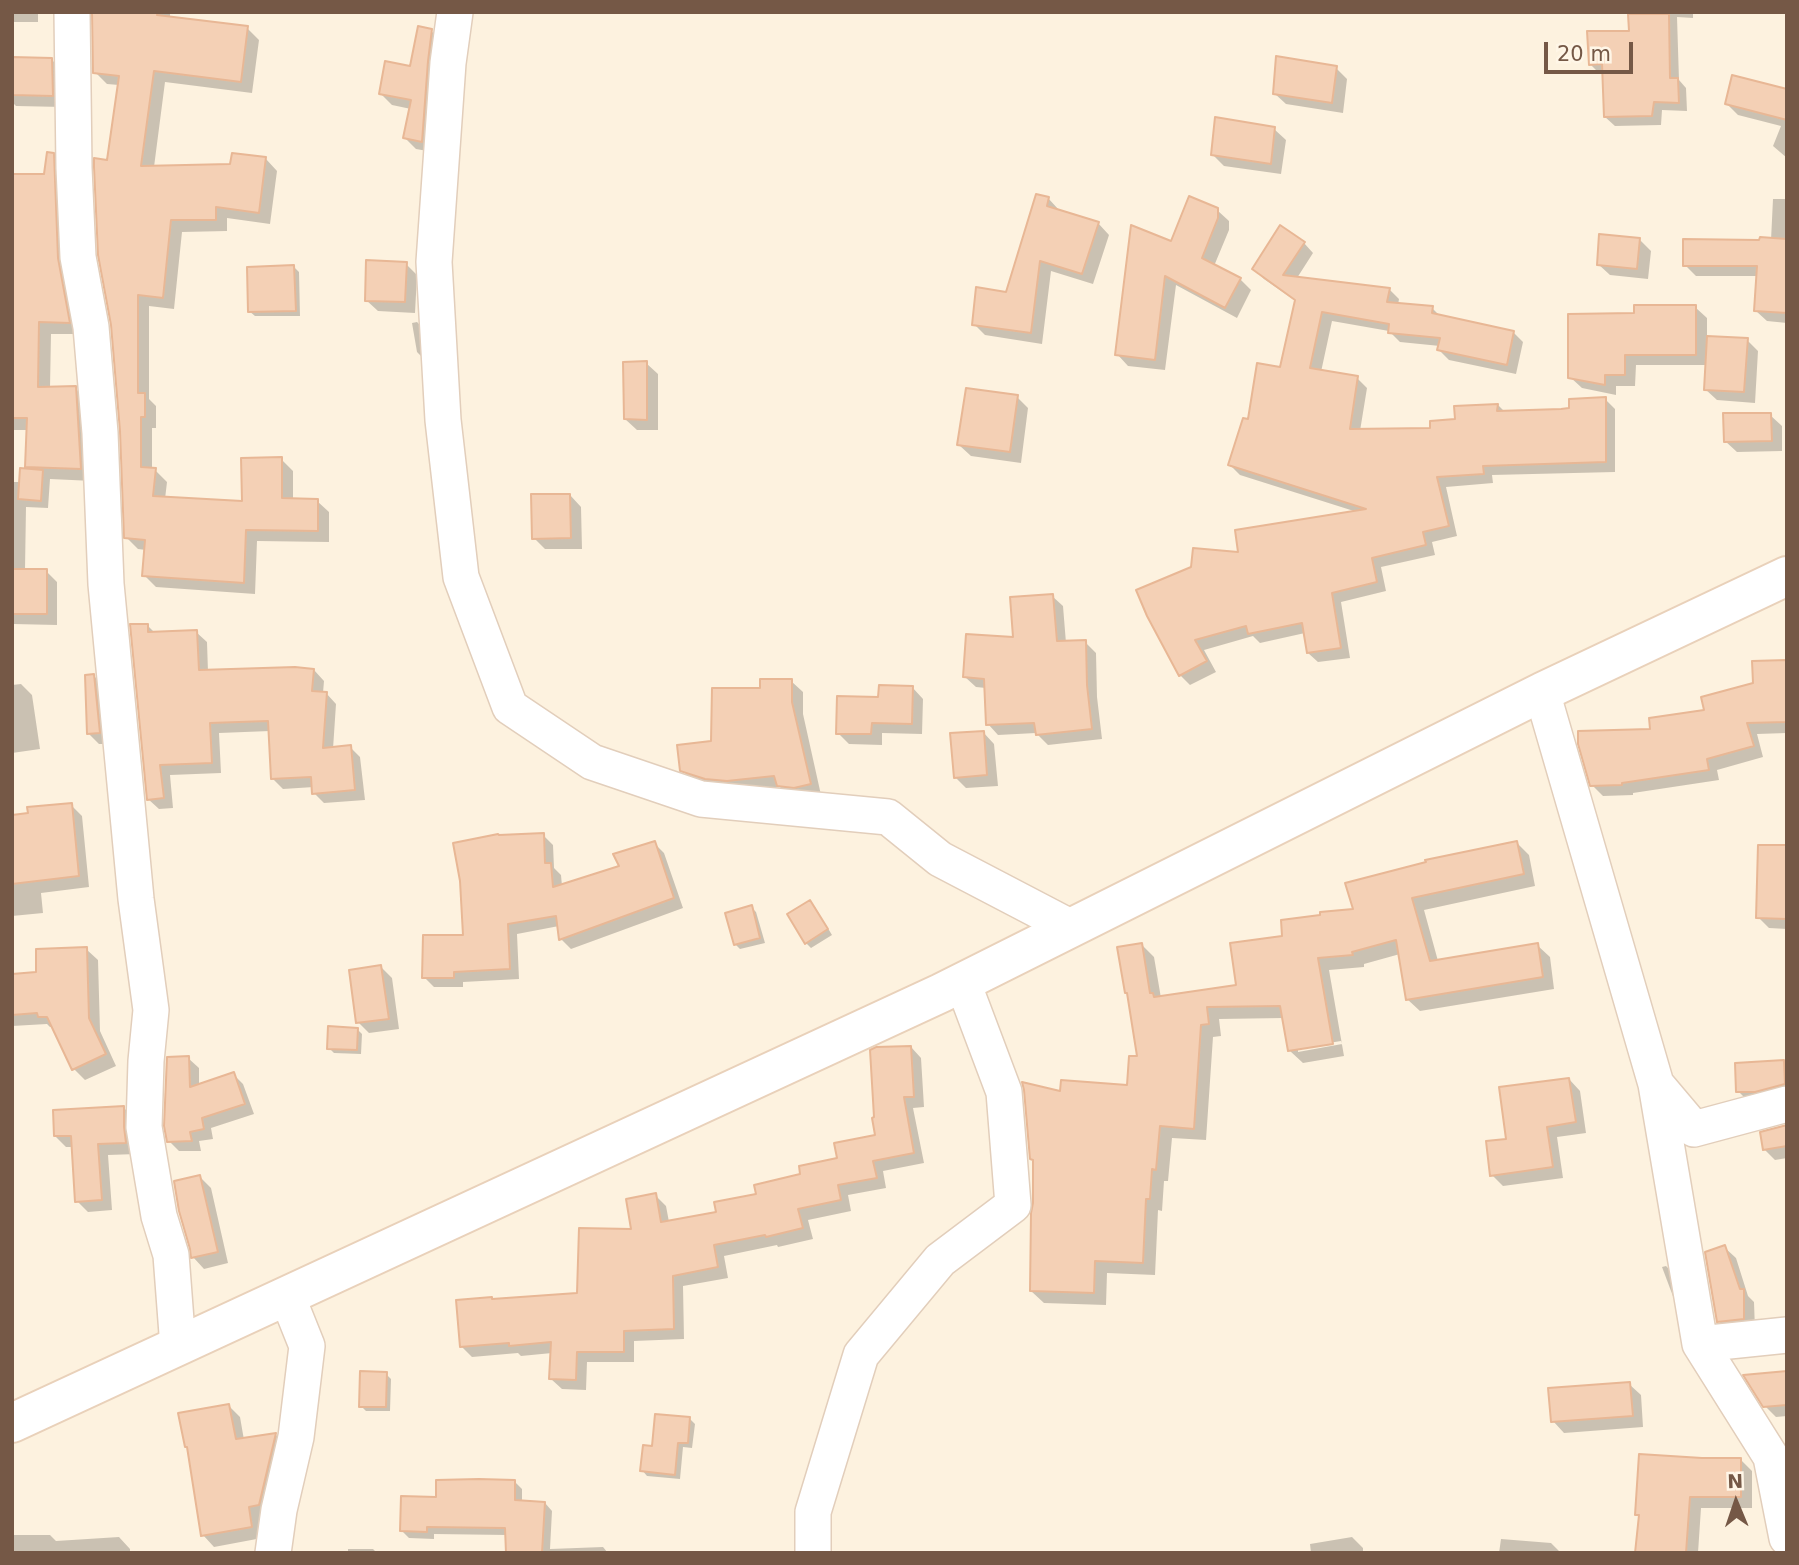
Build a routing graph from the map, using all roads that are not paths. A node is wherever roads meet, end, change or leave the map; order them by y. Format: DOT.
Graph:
graph roads {
  1 [pos="72,12"];
  2 [pos="455,12"];
  3 [pos="1787,576"];
  4 [pos="1542,692"];
  5 [pos="1072,928"];
  6 [pos="962,983"];
  7 [pos="1656,1084"];
  8 [pos="1787,1104"];
  9 [pos="287,1296"];
  10 [pos="1787,1335"];
  11 [pos="1700,1344"];
  12 [pos="178,1346"];
  13 [pos="12,1423"];
  14 [pos="1787,1538"];
  15 [pos="273,1553"];
  16 [pos="813,1553"];
  1 -- 12 [label="street"];
  2 -- 5 [label="street"];
  3 -- 4 [label="street"];
  4 -- 5 [label="street"];
  4 -- 7 [label="street"];
  5 -- 6 [label="street"];
  6 -- 9 [label="street"];
  6 -- 16 [label="street"];
  7 -- 8 [label="street"];
  7 -- 11 [label="street"];
  9 -- 12 [label="street"];
  9 -- 15 [label="street"];
  10 -- 11 [label="street"];
  11 -- 14 [label="street"];
  12 -- 13 [label="street"];
}
